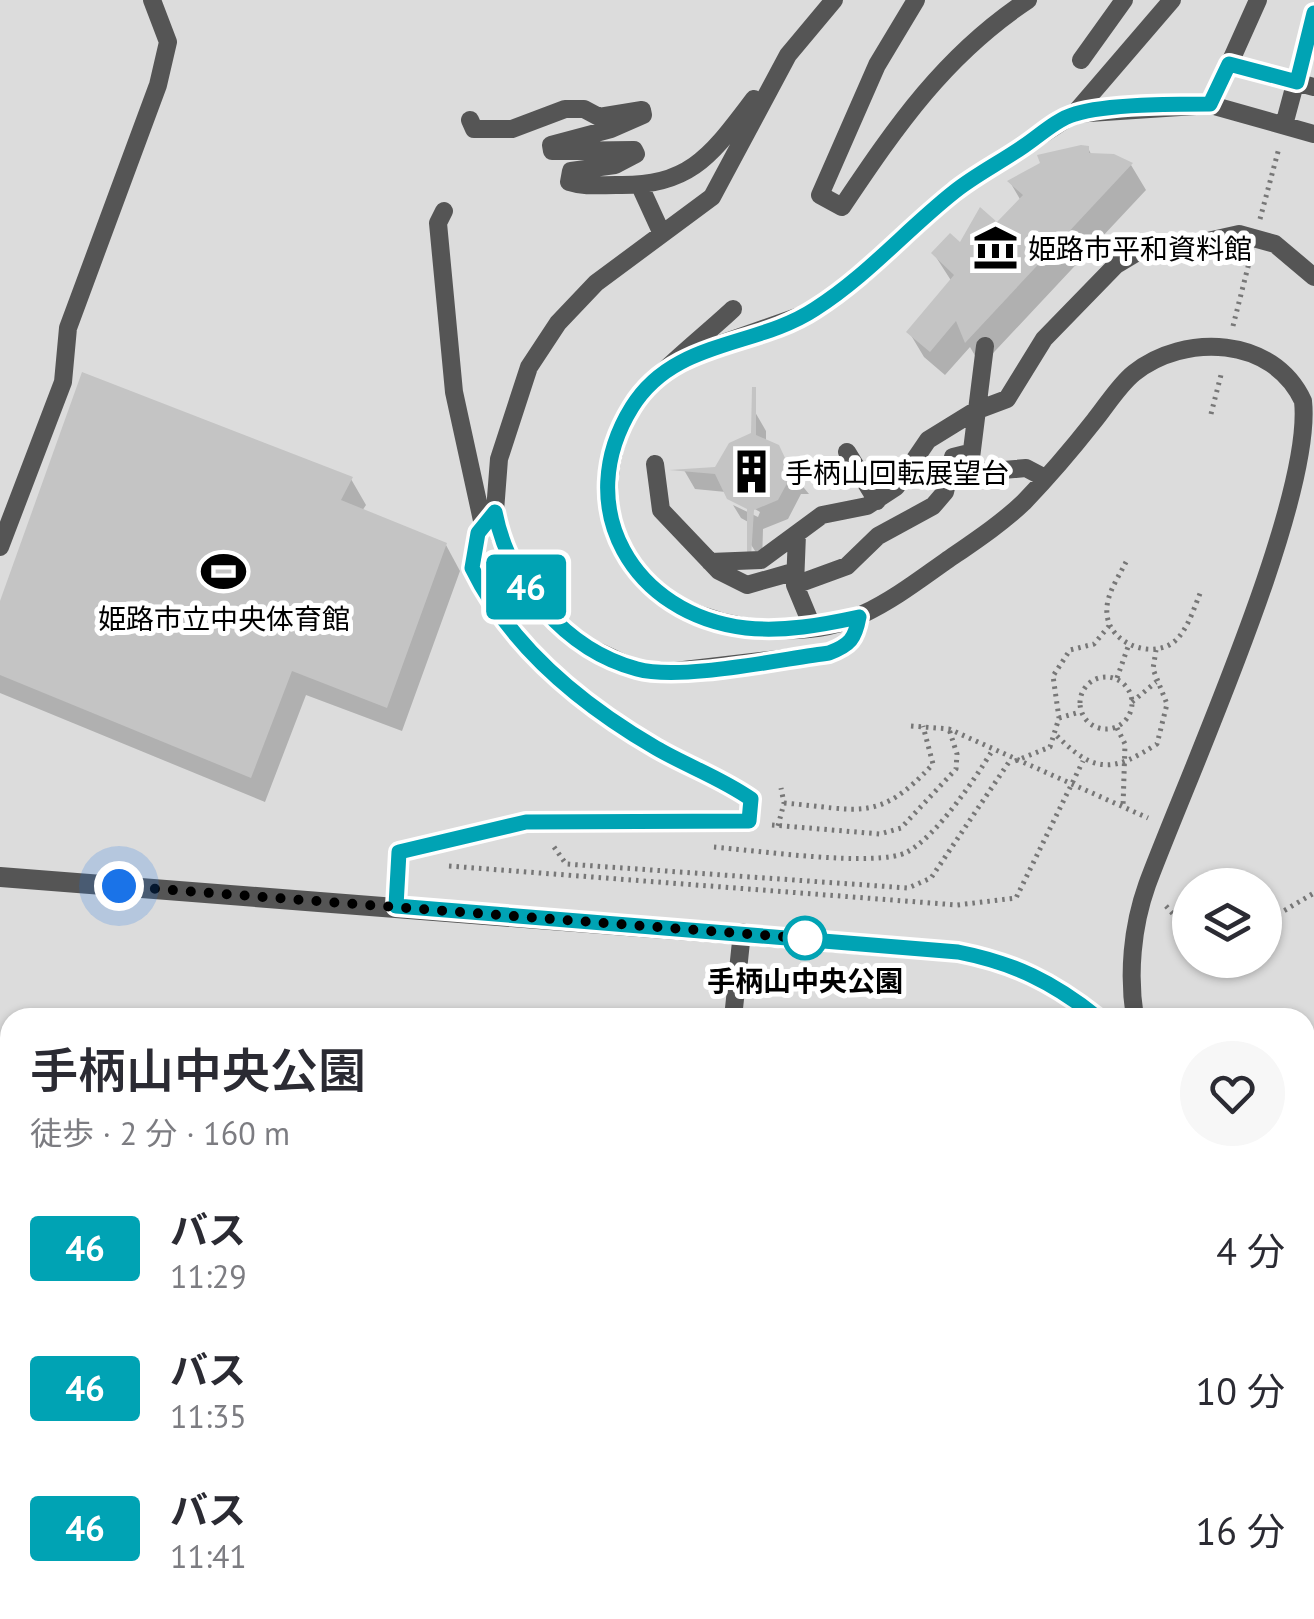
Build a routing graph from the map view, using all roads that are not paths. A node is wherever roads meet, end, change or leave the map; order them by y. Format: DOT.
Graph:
graph roads {
  1 [pos="152,0"];
  2 [pos="834,0"];
  3 [pos="916,0"];
  4 [pos="1028,0"];
  5 [pos="1124,0"];
  6 [pos="1172,0"];
  7 [pos="1258,0"];
  8 [pos="1314,13"];
  9 [pos="788,55"];
  10 [pos="1080,60"];
  11 [pos="1229,64"];
  12 [pos="1305,85"];
  13 [pos="1210,104"];
  14 [pos="1074,114"];
  15 [pos="470,120"];
  16 [pos="1284,125"];
  17 [pos="1314,134"];
  18 [pos="640,186"];
  19 [pos="444,211"];
  20 [pos="662,234"];
  21 [pos="1314,277"];
  22 [pos="733,309"];
  23 [pos="984,346"];
  24 [pos="684,357"];
  25 [pos="975,411"];
  26 [pos="847,452"];
  27 [pos="969,453"];
  28 [pos="655,464"];
  29 [pos="1045,478"];
  30 [pos="876,501"];
  31 [pos="489,518"];
  32 [pos="797,534"];
  33 [pos="0,547"];
  34 [pos="710,562"];
  35 [pos="794,578"];
  36 [pos="859,617"];
  37 [pos="812,626"];
  38 [pos="0,877"];
  39 [pos="396,906"];
  40 [pos="742,932"];
  41 [pos="735,1008"];
  42 [pos="1085,1008"];
  43 [pos="1133,1008"];
  1 -- 33 [label="lane"];
  2 -- 9 [label="lane"];
  3 -- 4 [label="lane"];
  5 -- 10 [label="lane"];
  6 -- 14 [label="lane"];
  7 -- 11 [label="lane"];
  8 -- 12 [label="lane"];
  9 -- 18 [label="lane"];
  9 -- 20 [label="lane"];
  11 -- 12 [label="lane"];
  11 -- 13 [label="lane"];
  12 -- 16 [label="lane"];
  13 -- 14 [label="lane"];
  13 -- 16 [label="lane"];
  14 -- 24 [label="lane"];
  15 -- 18 [label="lane"];
  16 -- 17 [label="lane"];
  18 -- 20 [label="lane"];
  19 -- 31 [label="lane"];
  20 -- 31 [label="lane"];
  21 -- 25 [label="lane"];
  22 -- 24 [label="lane"];
  23 -- 25 [label="lane"];
  24 -- 37 [label="lane"];
  25 -- 27 [label="lane"];
  25 -- 30 [label="lane"];
  26 -- 30 [label="lane"];
  27 -- 29 [label="lane"];
  27 -- 35 [label="lane"];
  28 -- 34 [label="lane"];
  29 -- 36 [label="lane"];
  29 -- 43 [label="lane"];
  30 -- 32 [label="lane"];
  31 -- 36 [label="lane"];
  31 -- 39 [label="lane"];
  32 -- 34 [label="lane"];
  32 -- 35 [label="lane"];
  34 -- 35 [label="lane"];
  35 -- 37 [label="lane"];
  36 -- 37 [label="lane"];
  38 -- 39 [label="street"];
  39 -- 40 [label="street"];
  40 -- 41 [label="lane"];
  40 -- 42 [label="street"];
}
